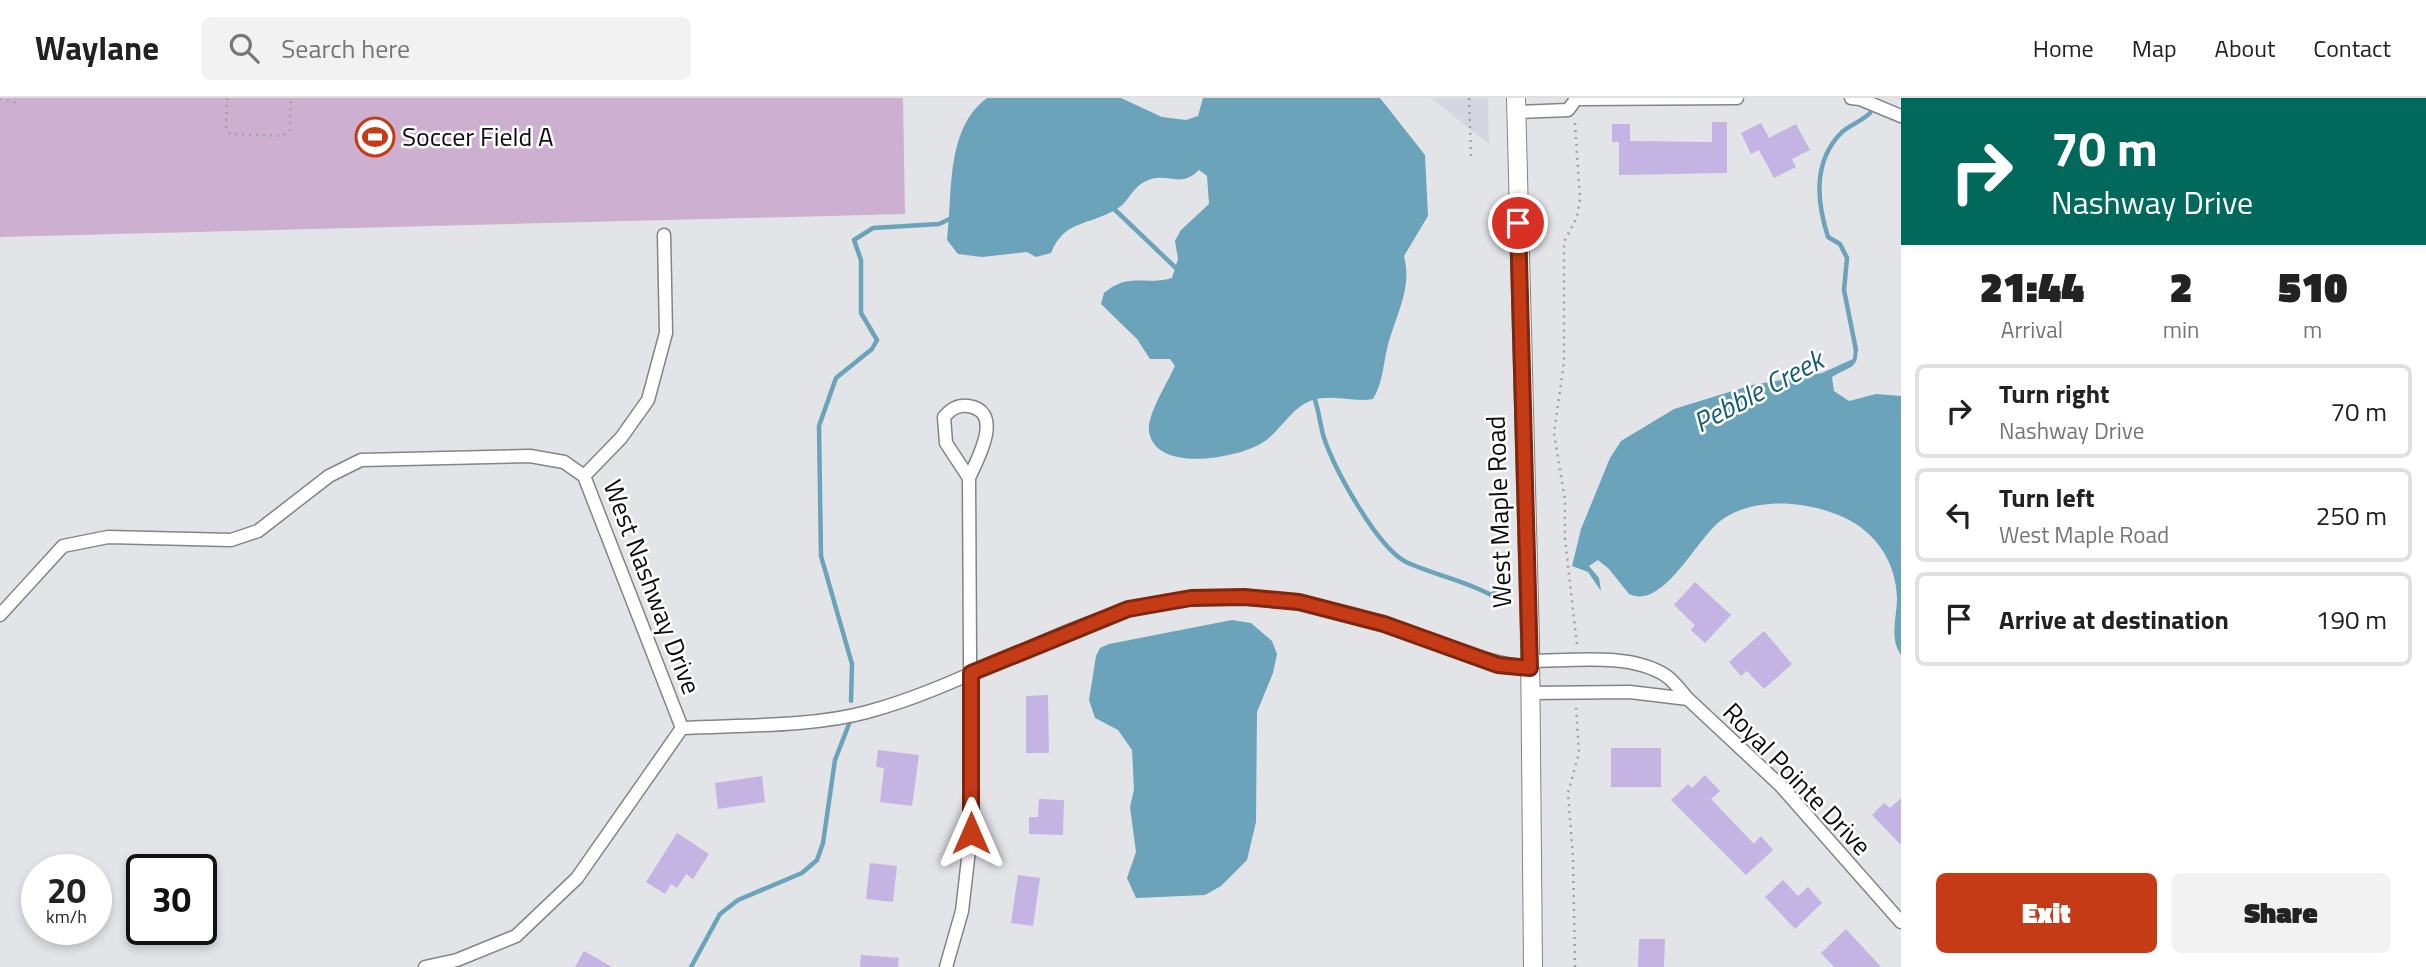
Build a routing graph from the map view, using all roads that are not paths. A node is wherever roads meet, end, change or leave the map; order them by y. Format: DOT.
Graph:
graph roads {
  1 [pos="1578,98"];
  2 [pos="1737,98"];
  3 [pos="1851,98"];
  4 [pos="1516,105"];
  5 [pos="1901,116"];
  6 [pos="664,235"];
  7 [pos="584,476"];
  8 [pos="969,478"];
  9 [pos="0,615"];
  10 [pos="1530,665"];
  11 [pos="971,673"];
  12 [pos="1529,693"];
  13 [pos="1688,699"];
  14 [pos="682,728"];
  15 [pos="1901,922"];
  16 [pos="425,967"];
  17 [pos="946,967"];
  18 [pos="1533,967"];
  1 -- 2 [label="street"];
  1 -- 4 [label="street"];
  3 -- 5 [label="street"];
  4 -- 10 [label="main road, West Maple Road"];
  6 -- 7 [label="street"];
  7 -- 9 [label="street, West Nashway Drive"];
  7 -- 14 [label="street, West Nashway Drive"];
  8 -- 8 [label="street"];
  8 -- 11 [label="street"];
  10 -- 11 [label="street, Royal Pointe Drive"];
  10 -- 12 [label="main road, West Maple Road"];
  10 -- 13 [label="street, Royal Pointe Drive"];
  11 -- 14 [label="street, Royal Pointe Drive"];
  11 -- 17 [label="street"];
  12 -- 13 [label="street, Royal Pointe Drive"];
  12 -- 18 [label="main road, West Maple Road"];
  13 -- 15 [label="street, Royal Pointe Drive"];
  14 -- 16 [label="street"];
}
